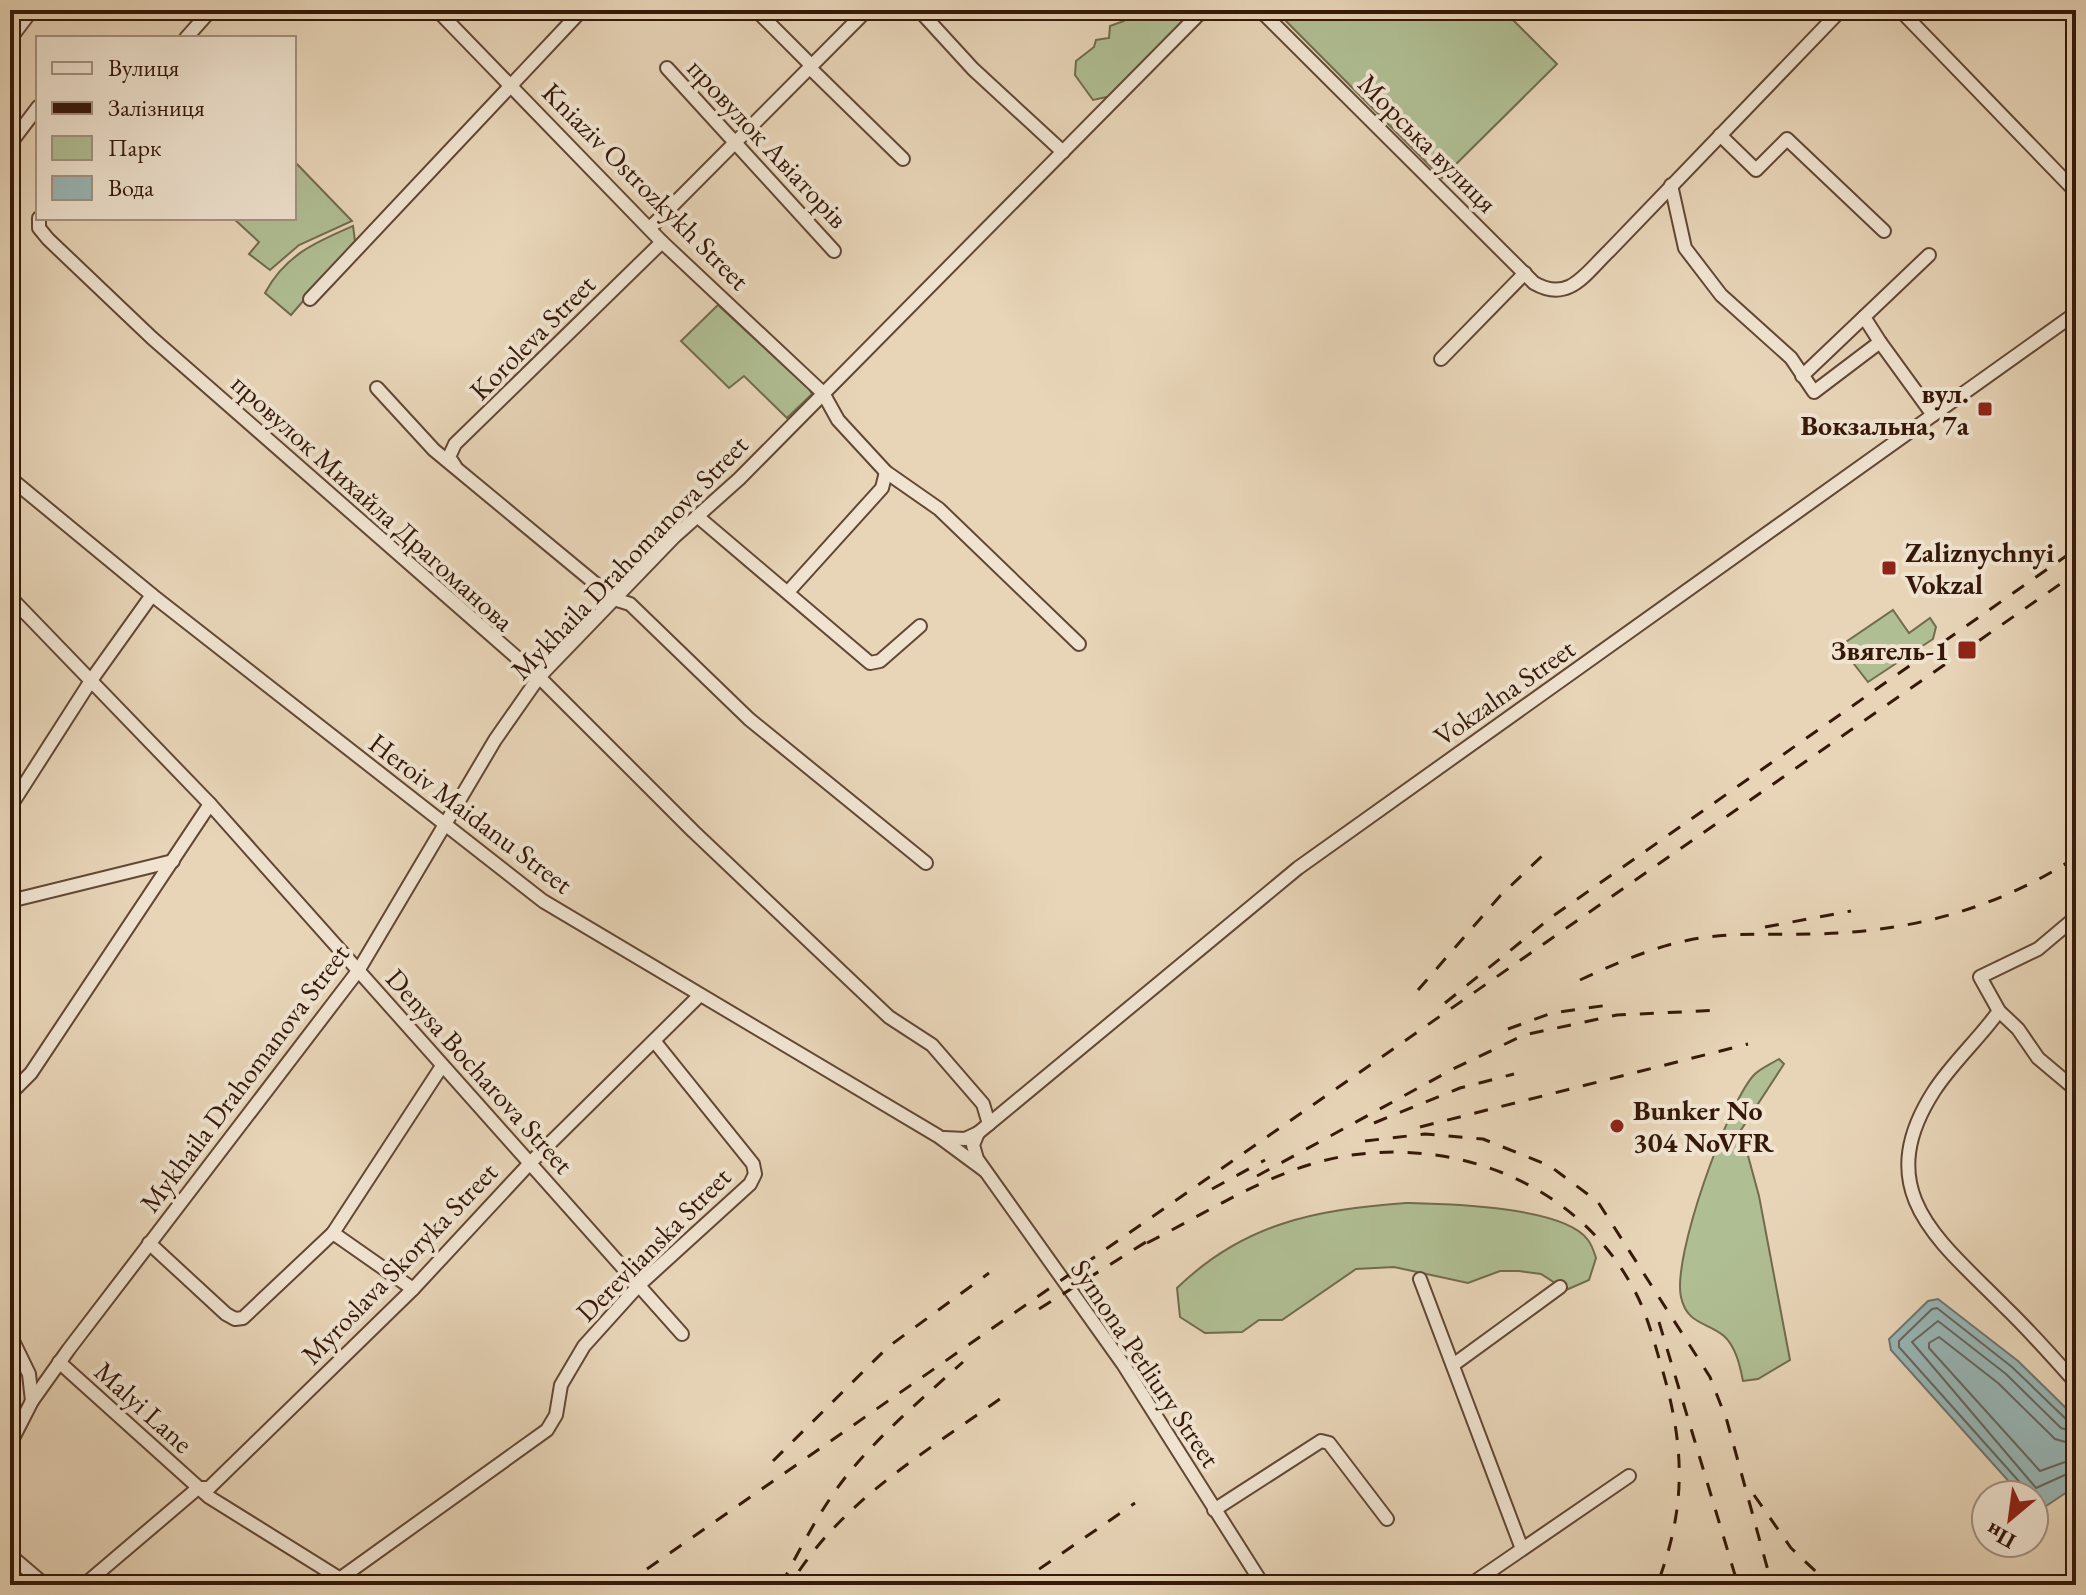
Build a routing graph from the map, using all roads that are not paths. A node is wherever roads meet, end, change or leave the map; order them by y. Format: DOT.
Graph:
graph roads {
  1 [pos="32,10"];
  2 [pos="211,10"];
  3 [pos="437,10"];
  4 [pos="582,10"];
  5 [pos="756,10"];
  6 [pos="867,10"];
  7 [pos="919,10"];
  8 [pos="1203,10"];
  9 [pos="1260,10"];
  10 [pos="1841,10"];
  11 [pos="1900,10"];
  12 [pos="188,36"];
  13 [pos="10,39"];
  14 [pos="811,67"];
  15 [pos="667,68"];
  16 [pos="513,85"];
  17 [pos="36,110"];
  18 [pos="1720,135"];
  19 [pos="736,141"];
  20 [pos="10,144"];
  21 [pos="1063,152"];
  22 [pos="903,159"];
  23 [pos="1671,185"];
  24 [pos="2076,192"];
  25 [pos="38,220"];
  26 [pos="650,228"];
  27 [pos="1884,231"];
  28 [pos="662,242"];
  29 [pos="834,251"];
  30 [pos="1929,255"];
  31 [pos="1525,273"];
  32 [pos="310,299"];
  33 [pos="2076,313"];
  34 [pos="1864,317"];
  35 [pos="1880,342"];
  36 [pos="1441,359"];
  37 [pos="1802,376"];
  38 [pos="377,388"];
  39 [pos="823,393"];
  40 [pos="1933,415"];
  41 [pos="457,469"];
  42 [pos="886,472"];
  43 [pos="10,478"];
  44 [pos="697,516"];
  45 [pos="788,592"];
  46 [pos="152,595"];
  47 [pos="10,597"];
  48 [pos="614,599"];
  49 [pos="920,626"];
  50 [pos="1079,644"];
  51 [pos="539,677"];
  52 [pos="92,679"];
  53 [pos="210,804"];
  54 [pos="10,807"];
  55 [pos="447,827"];
  56 [pos="173,861"];
  57 [pos="926,863"];
  58 [pos="10,901"];
  59 [pos="2076,917"];
  60 [pos="358,971"];
  61 [pos="699,996"];
  62 [pos="1999,1011"];
  63 [pos="655,1042"];
  64 [pos="442,1066"];
  65 [pos="2076,1090"];
  66 [pos="10,1094"];
  67 [pos="989,1124"];
  68 [pos="978,1133"];
  69 [pos="938,1136"];
  70 [pos="531,1162"];
  71 [pos="984,1170"];
  72 [pos="333,1233"];
  73 [pos="149,1243"];
  74 [pos="1420,1279"];
  75 [pos="639,1285"];
  76 [pos="1560,1287"];
  77 [pos="413,1289"];
  78 [pos="682,1334"];
  79 [pos="10,1335"];
  80 [pos="59,1362"];
  81 [pos="1453,1365"];
  82 [pos="2076,1383"];
  83 [pos="32,1401"];
  84 [pos="10,1444"];
  85 [pos="1629,1476"];
  86 [pos="198,1488"];
  87 [pos="1214,1510"];
  88 [pos="1387,1519"];
  89 [pos="1522,1549"];
  90 [pos="10,1555"];
  91 [pos="335,1581"];
  92 [pos="45,1585"];
  93 [pos="84,1585"];
  94 [pos="1263,1585"];
  95 [pos="1470,1585"];
  1 -- 13 [label="street"];
  2 -- 12 [label="street"];
  3 -- 16 [label="street, Kniaziv Ostrozkykh Street"];
  4 -- 16 [label="street"];
  5 -- 14 [label="street"];
  6 -- 14 [label="street"];
  7 -- 21 [label="street"];
  8 -- 21 [label="street, Mykhaila Drahomanova Street"];
  9 -- 31 [label="street, Морська вулиця"];
  10 -- 18 [label="street"];
  11 -- 24 [label="street"];
  14 -- 19 [label="street"];
  14 -- 22 [label="street"];
  15 -- 19 [label="street, провулок Авіаторів"];
  16 -- 26 [label="street, Kniaziv Ostrozkykh Street"];
  16 -- 32 [label="street"];
  17 -- 20 [label="street"];
  18 -- 23 [label="street"];
  18 -- 27 [label="street"];
  19 -- 26 [label="street"];
  19 -- 29 [label="street, провулок Авіаторів"];
  21 -- 39 [label="street, Mykhaila Drahomanova Street"];
  23 -- 31 [label="street, Морська вулиця"];
  23 -- 37 [label="street"];
  25 -- 51 [label="street, провулок Михайла Драгоманова"];
  26 -- 28 [label="street, Kniaziv Ostrozkykh Street"];
  28 -- 39 [label="street, Kniaziv Ostrozkykh Street"];
  28 -- 41 [label="street, Koroleva Street"];
  30 -- 34 [label="street"];
  31 -- 36 [label="street"];
  33 -- 40 [label="street, Vokzalna Street"];
  34 -- 35 [label="street"];
  34 -- 37 [label="street"];
  35 -- 37 [label="street"];
  35 -- 40 [label="street"];
  38 -- 41 [label="street"];
  39 -- 42 [label="street, Kniaziv Ostrozkykh Street"];
  39 -- 44 [label="street, Mykhaila Drahomanova Street"];
  40 -- 67 [label="street, Vokzalna Street"];
  41 -- 48 [label="street"];
  42 -- 45 [label="street"];
  42 -- 50 [label="street, Kniaziv Ostrozkykh Street"];
  43 -- 46 [label="street, Heroiv Maidanu Street"];
  44 -- 45 [label="street"];
  44 -- 48 [label="street, Mykhaila Drahomanova Street"];
  45 -- 49 [label="street"];
  46 -- 52 [label="street"];
  46 -- 55 [label="street, Heroiv Maidanu Street"];
  47 -- 52 [label="street, Denysa Bocharova Street"];
  48 -- 51 [label="street, Mykhaila Drahomanova Street"];
  48 -- 57 [label="street"];
  51 -- 55 [label="street, Mykhaila Drahomanova Street"];
  51 -- 67 [label="street, провулок Михайла Драгоманова"];
  52 -- 53 [label="street, Denysa Bocharova Street"];
  52 -- 54 [label="street"];
  53 -- 56 [label="street"];
  53 -- 60 [label="street, Denysa Bocharova Street"];
  55 -- 60 [label="street, Mykhaila Drahomanova Street"];
  55 -- 61 [label="street, Heroiv Maidanu Street"];
  56 -- 58 [label="street"];
  56 -- 66 [label="street"];
  59 -- 62 [label="street"];
  60 -- 64 [label="street, Denysa Bocharova Street"];
  60 -- 73 [label="street, Mykhaila Drahomanova Street"];
  61 -- 63 [label="street, Myroslava Skoryka Street"];
  61 -- 69 [label="street, Heroiv Maidanu Street"];
  62 -- 65 [label="street"];
  62 -- 82 [label="street"];
  63 -- 70 [label="street, Myroslava Skoryka Street"];
  63 -- 75 [label="street, Derevlianska Street"];
  64 -- 70 [label="street, Denysa Bocharova Street"];
  64 -- 72 [label="street"];
  67 -- 68 [label="street, Vokzalna Street"];
  68 -- 69 [label="street"];
  68 -- 71 [label="street"];
  69 -- 71 [label="street, Heroiv Maidanu Street"];
  70 -- 75 [label="street, Denysa Bocharova Street"];
  70 -- 77 [label="street, Myroslava Skoryka Street"];
  71 -- 87 [label="street, Symona Petliury Street"];
  72 -- 73 [label="street"];
  72 -- 77 [label="street"];
  73 -- 80 [label="street, Mykhaila Drahomanova Street"];
  74 -- 81 [label="street"];
  75 -- 78 [label="street, Denysa Bocharova Street"];
  75 -- 91 [label="street, Derevlianska Street"];
  76 -- 81 [label="street"];
  77 -- 86 [label="street, Myroslava Skoryka Street"];
  79 -- 83 [label="street"];
  80 -- 83 [label="street, Mykhaila Drahomanova Street"];
  80 -- 86 [label="street, Malyi Lane"];
  81 -- 89 [label="street"];
  83 -- 84 [label="street, Mykhaila Drahomanova Street"];
  85 -- 89 [label="street"];
  86 -- 91 [label="street, Malyi Lane"];
  86 -- 93 [label="street, Malyi Lane"];
  87 -- 88 [label="street"];
  87 -- 94 [label="street, Symona Petliury Street"];
  89 -- 95 [label="street"];
  90 -- 92 [label="street"];
}
